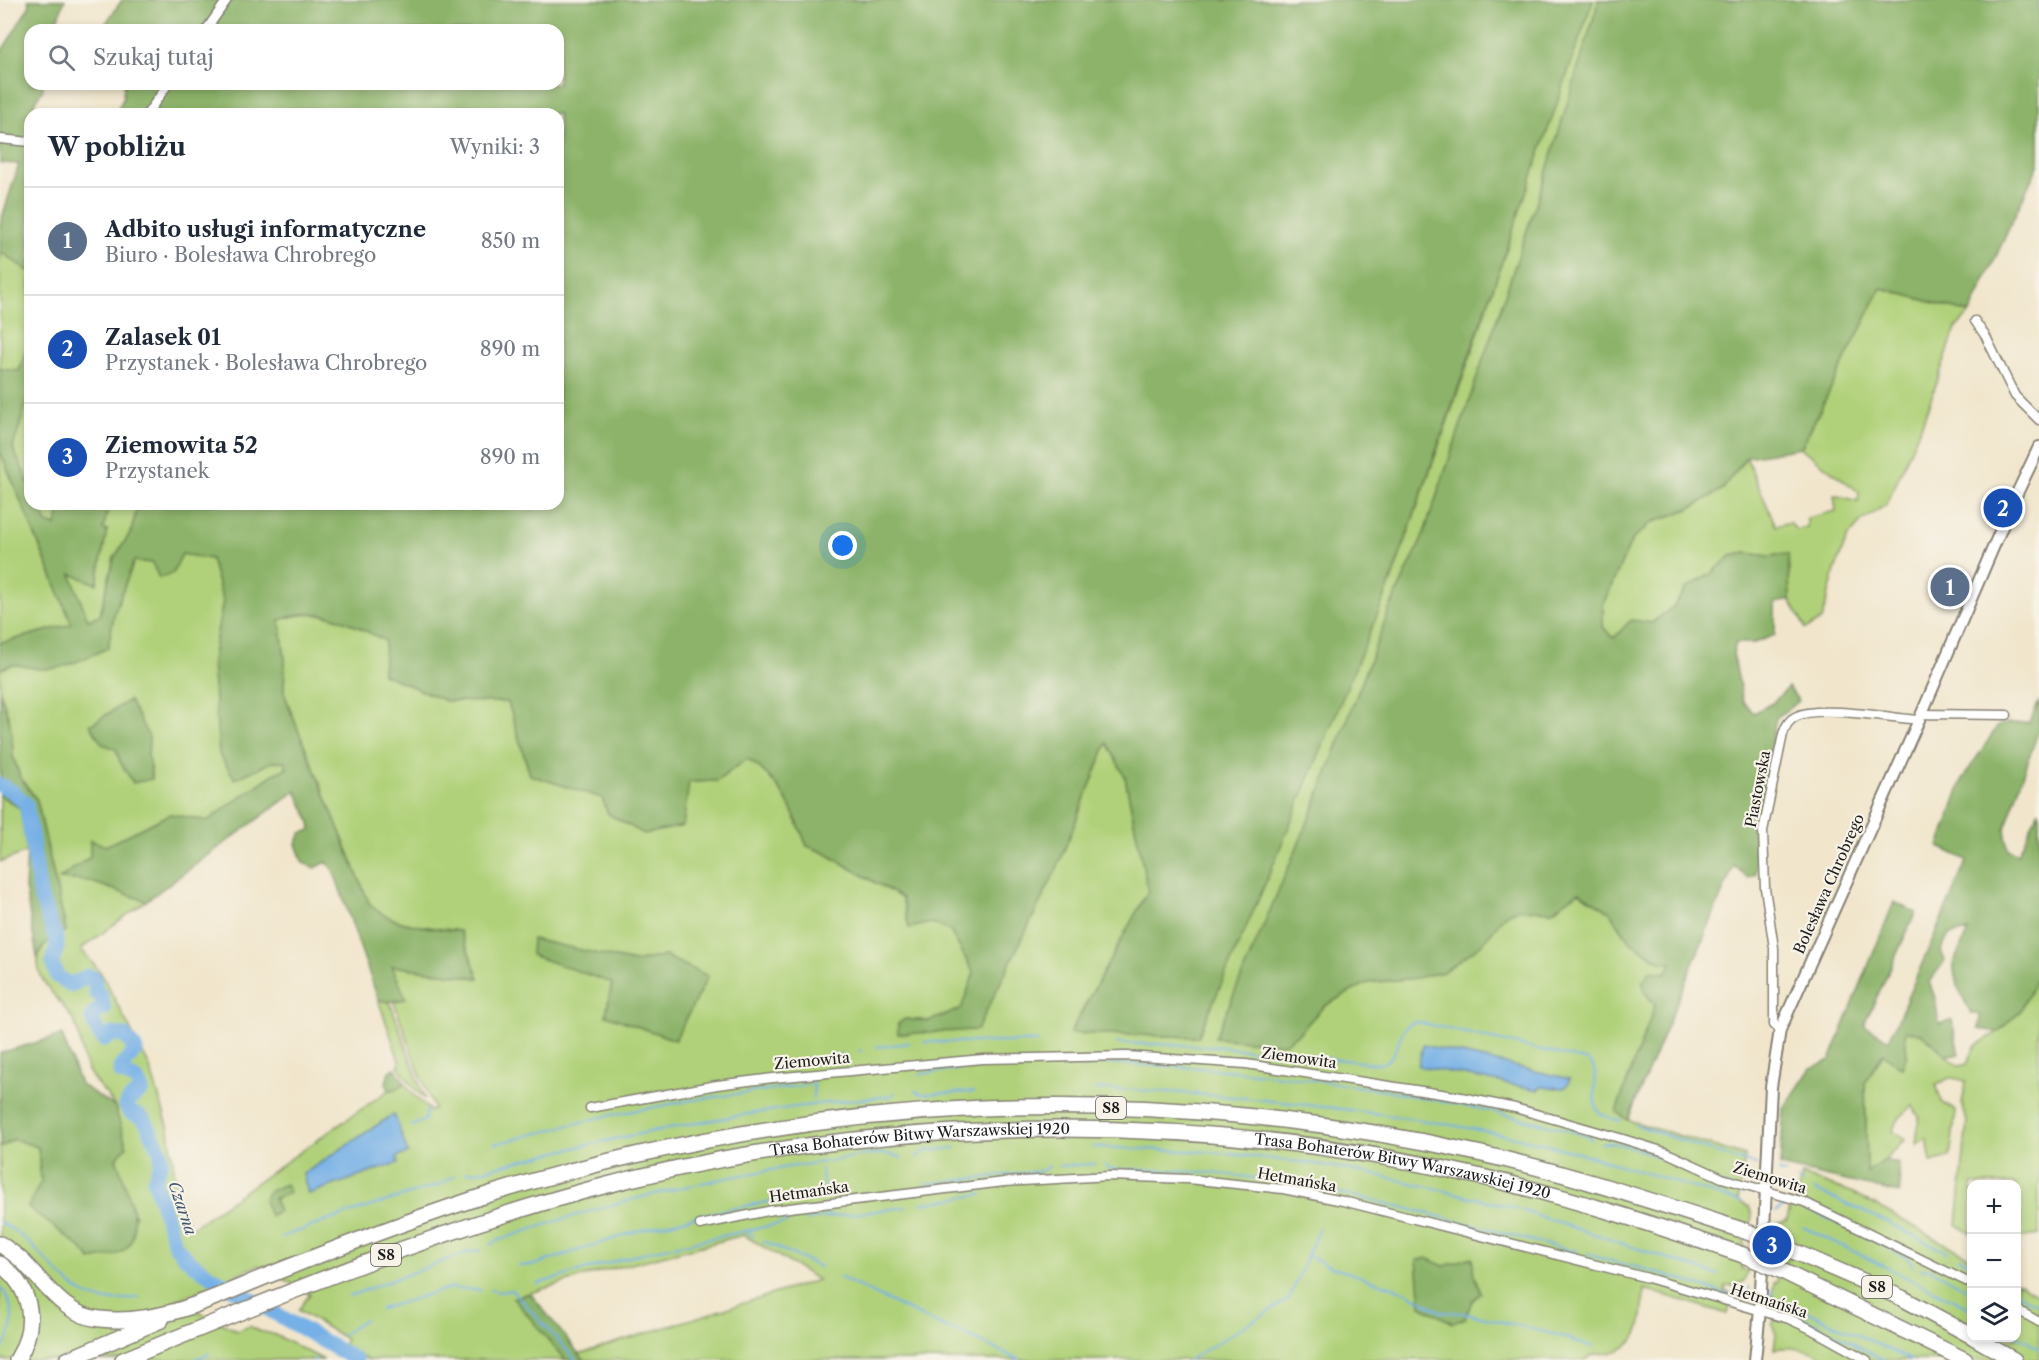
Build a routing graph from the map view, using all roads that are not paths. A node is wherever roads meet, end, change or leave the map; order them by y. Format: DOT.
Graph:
graph roads {
  1 [pos="226,0"];
  2 [pos="210,24"];
  3 [pos="164,90"];
  4 [pos="151,108"];
  5 [pos="0,139"];
  6 [pos="24,141"];
  7 [pos="1975,321"];
  8 [pos="2039,420"];
  9 [pos="2039,447"];
  10 [pos="2007,716"];
  11 [pos="1920,717"];
  12 [pos="1780,1030"];
  13 [pos="590,1108"];
  14 [pos="1766,1189"];
  15 [pos="700,1225"];
  16 [pos="0,1244"];
  17 [pos="0,1264"];
  18 [pos="1967,1282"];
  19 [pos="189,1309"];
  20 [pos="1760,1310"];
  21 [pos="2021,1312"];
  22 [pos="2039,1322"];
  23 [pos="1967,1334"];
  24 [pos="1982,1342"];
  25 [pos="17,1360"];
  26 [pos="67,1360"];
  27 [pos="123,1360"];
  28 [pos="1755,1360"];
  29 [pos="1867,1360"];
  30 [pos="1965,1360"];
  31 [pos="2014,1360"];
  1 -- 2 [label="street"];
  3 -- 4 [label="street"];
  5 -- 6 [label="street"];
  7 -- 8 [label="street"];
  9 -- 11 [label="street, Bolesława Chrobrego"];
  10 -- 11 [label="street"];
  11 -- 12 [label="street, Bolesława Chrobrego"];
  11 -- 12 [label="street, Piastowska"];
  12 -- 14 [label="street, Bolesława Chrobrego"];
  13 -- 14 [label="street, Ziemowita"];
  14 -- 18 [label="street, Ziemowita"];
  14 -- 20 [label="street, Bolesława Chrobrego"];
  15 -- 20 [label="street, Hetmańska"];
  16 -- 19 [label="highway"];
  17 -- 25 [label="highway"];
  19 -- 23 [label="highway, Trasa Bohaterów Bitwy Warszawskiej 1920 / S8, bridge"];
  19 -- 26 [label="highway, Trasa Bohaterów Bitwy Warszawskiej 1920 / S8"];
  20 -- 28 [label="street, Bolesława Chrobrego"];
  20 -- 29 [label="street, Hetmańska"];
  21 -- 22 [label="street"];
  24 -- 31 [label="highway, Trasa Bohaterów Bitwy Warszawskiej 1920 / S8"];
  27 -- 30 [label="highway, Trasa Bohaterów Bitwy Warszawskiej 1920 / S8, bridge"];
}
